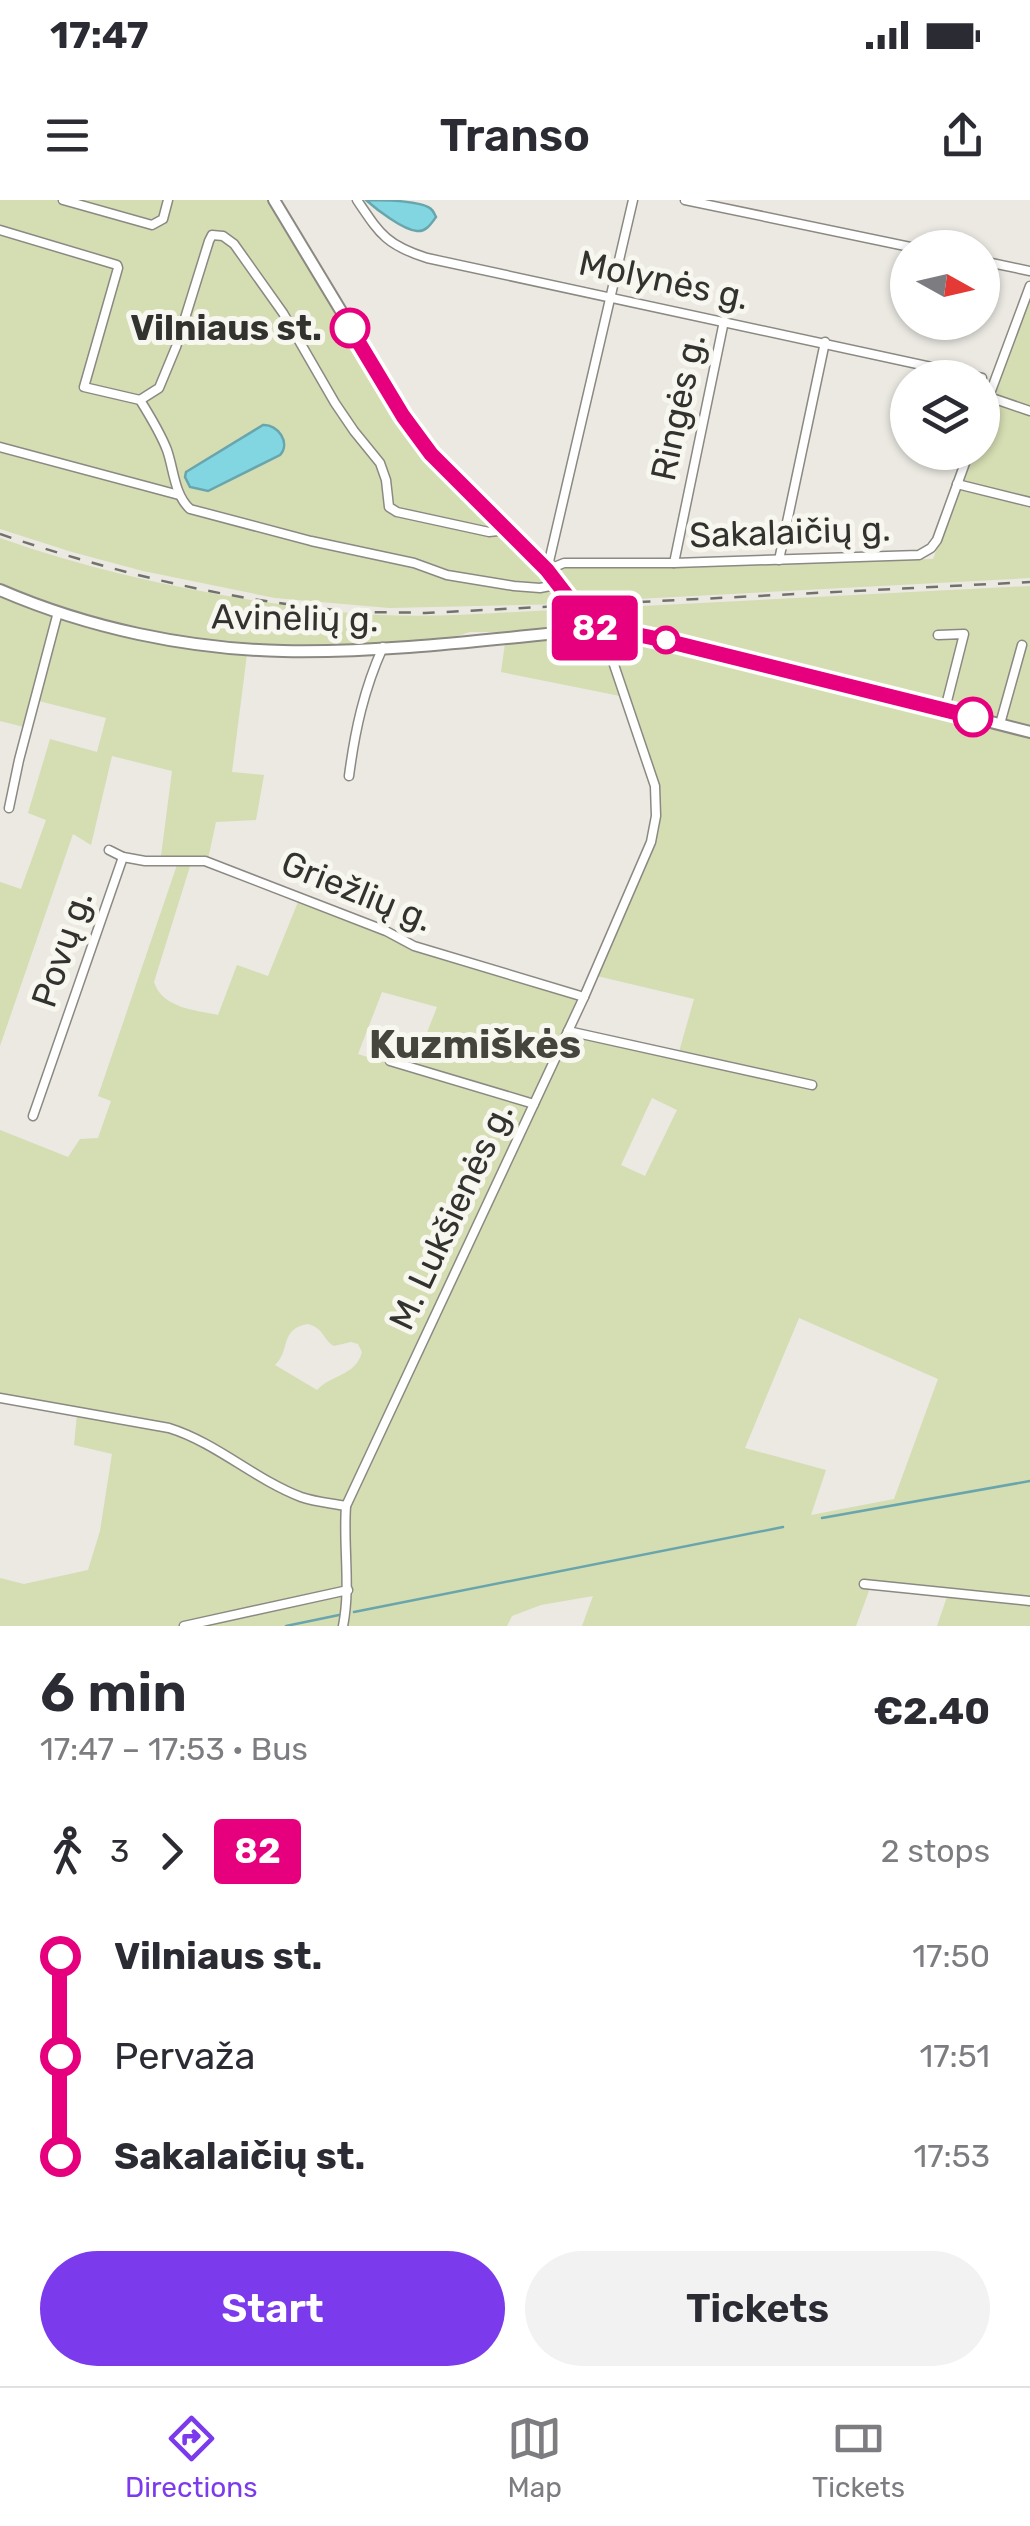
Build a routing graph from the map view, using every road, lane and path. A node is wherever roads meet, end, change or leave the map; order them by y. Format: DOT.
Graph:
graph roads {
  1 [pos="63,200"];
  2 [pos="168,200"];
  3 [pos="274,200"];
  4 [pos="357,200"];
  5 [pos="632,200"];
  6 [pos="685,200"];
  7 [pos="0,230"];
  8 [pos="890,243"];
  9 [pos="1000,265"];
  10 [pos="1030,271"];
  11 [pos="1030,286"];
  12 [pos="610,296"];
  13 [pos="1018,319"];
  14 [pos="724,320"];
  15 [pos="1030,322"];
  16 [pos="825,342"];
  17 [pos="904,360"];
  18 [pos="1000,367"];
  19 [pos="140,400"];
  20 [pos="1000,400"];
  21 [pos="1030,410"];
  22 [pos="0,447"];
  23 [pos="963,470"];
  24 [pos="958,484"];
  25 [pos="179,494"];
  26 [pos="1030,502"];
  27 [pos="505,526"];
  28 [pos="779,560"];
  29 [pos="674,563"];
  30 [pos="547,570"];
  31 [pos="560,584"];
  32 [pos="0,590"];
  33 [pos="58,612"];
  34 [pos="596,630"];
  35 [pos="938,635"];
  36 [pos="1022,646"];
  37 [pos="383,648"];
  38 [pos="945,709"];
  39 [pos="1000,724"];
  40 [pos="1030,732"];
  41 [pos="350,776"];
  42 [pos="10,808"];
  43 [pos="109,850"];
  44 [pos="123,857"];
  45 [pos="584,997"];
  46 [pos="568,1032"];
  47 [pos="390,1062"];
  48 [pos="812,1086"];
  49 [pos="534,1104"];
  50 [pos="33,1116"];
  51 [pos="0,1398"];
  52 [pos="346,1506"];
  53 [pos="864,1584"];
  54 [pos="348,1590"];
  55 [pos="1030,1601"];
  56 [pos="184,1626"];
  57 [pos="344,1626"];
  1 -- 2 [label="street"];
  3 -- 27 [label="main road"];
  4 -- 12 [label="street, Molynės g."];
  5 -- 12 [label="street"];
  6 -- 8 [label="street"];
  7 -- 19 [label="street"];
  9 -- 10 [label="street"];
  11 -- 13 [label="street"];
  12 -- 14 [label="street, Molynės g."];
  12 -- 30 [label="street"];
  13 -- 15 [label="street"];
  13 -- 18 [label="street"];
  14 -- 16 [label="street, Molynės g."];
  14 -- 29 [label="street, Ringės g."];
  16 -- 17 [label="street, Molynės g."];
  16 -- 28 [label="street"];
  19 -- 25 [label="street"];
  19 -- 27 [label="street"];
  20 -- 21 [label="street"];
  22 -- 25 [label="street"];
  23 -- 24 [label="street, Sakalaičių g."];
  24 -- 26 [label="street"];
  24 -- 28 [label="street, Sakalaičių g."];
  25 -- 31 [label="street"];
  27 -- 30 [label="main road"];
  28 -- 29 [label="street, Sakalaičių g."];
  29 -- 30 [label="street, Sakalaičių g."];
  30 -- 31 [label="main road"];
  31 -- 34 [label="main road"];
  32 -- 33 [label="main road, Avinėlių g."];
  33 -- 37 [label="main road, Avinėlių g."];
  33 -- 42 [label="street"];
  34 -- 37 [label="main road, Avinėlių g."];
  34 -- 38 [label="main road, Avinėlių g."];
  34 -- 45 [label="street, M. Lukšienės g."];
  35 -- 38 [label="street"];
  36 -- 39 [label="street"];
  37 -- 41 [label="street"];
  38 -- 39 [label="main road, Avinėlių g."];
  39 -- 40 [label="main road, Avinėlių g."];
  43 -- 44 [label="street, Griežlių g."];
  44 -- 45 [label="street, Griežlių g."];
  44 -- 50 [label="street, Povų g."];
  45 -- 46 [label="street, M. Lukšienės g."];
  46 -- 48 [label="street"];
  46 -- 49 [label="street, M. Lukšienės g."];
  47 -- 49 [label="street"];
  49 -- 52 [label="street, M. Lukšienės g."];
  51 -- 52 [label="street"];
  52 -- 54 [label="street, M. Lukšienės g."];
  53 -- 55 [label="street"];
  54 -- 56 [label="street"];
  54 -- 57 [label="street, M. Lukšienės g."];
}
